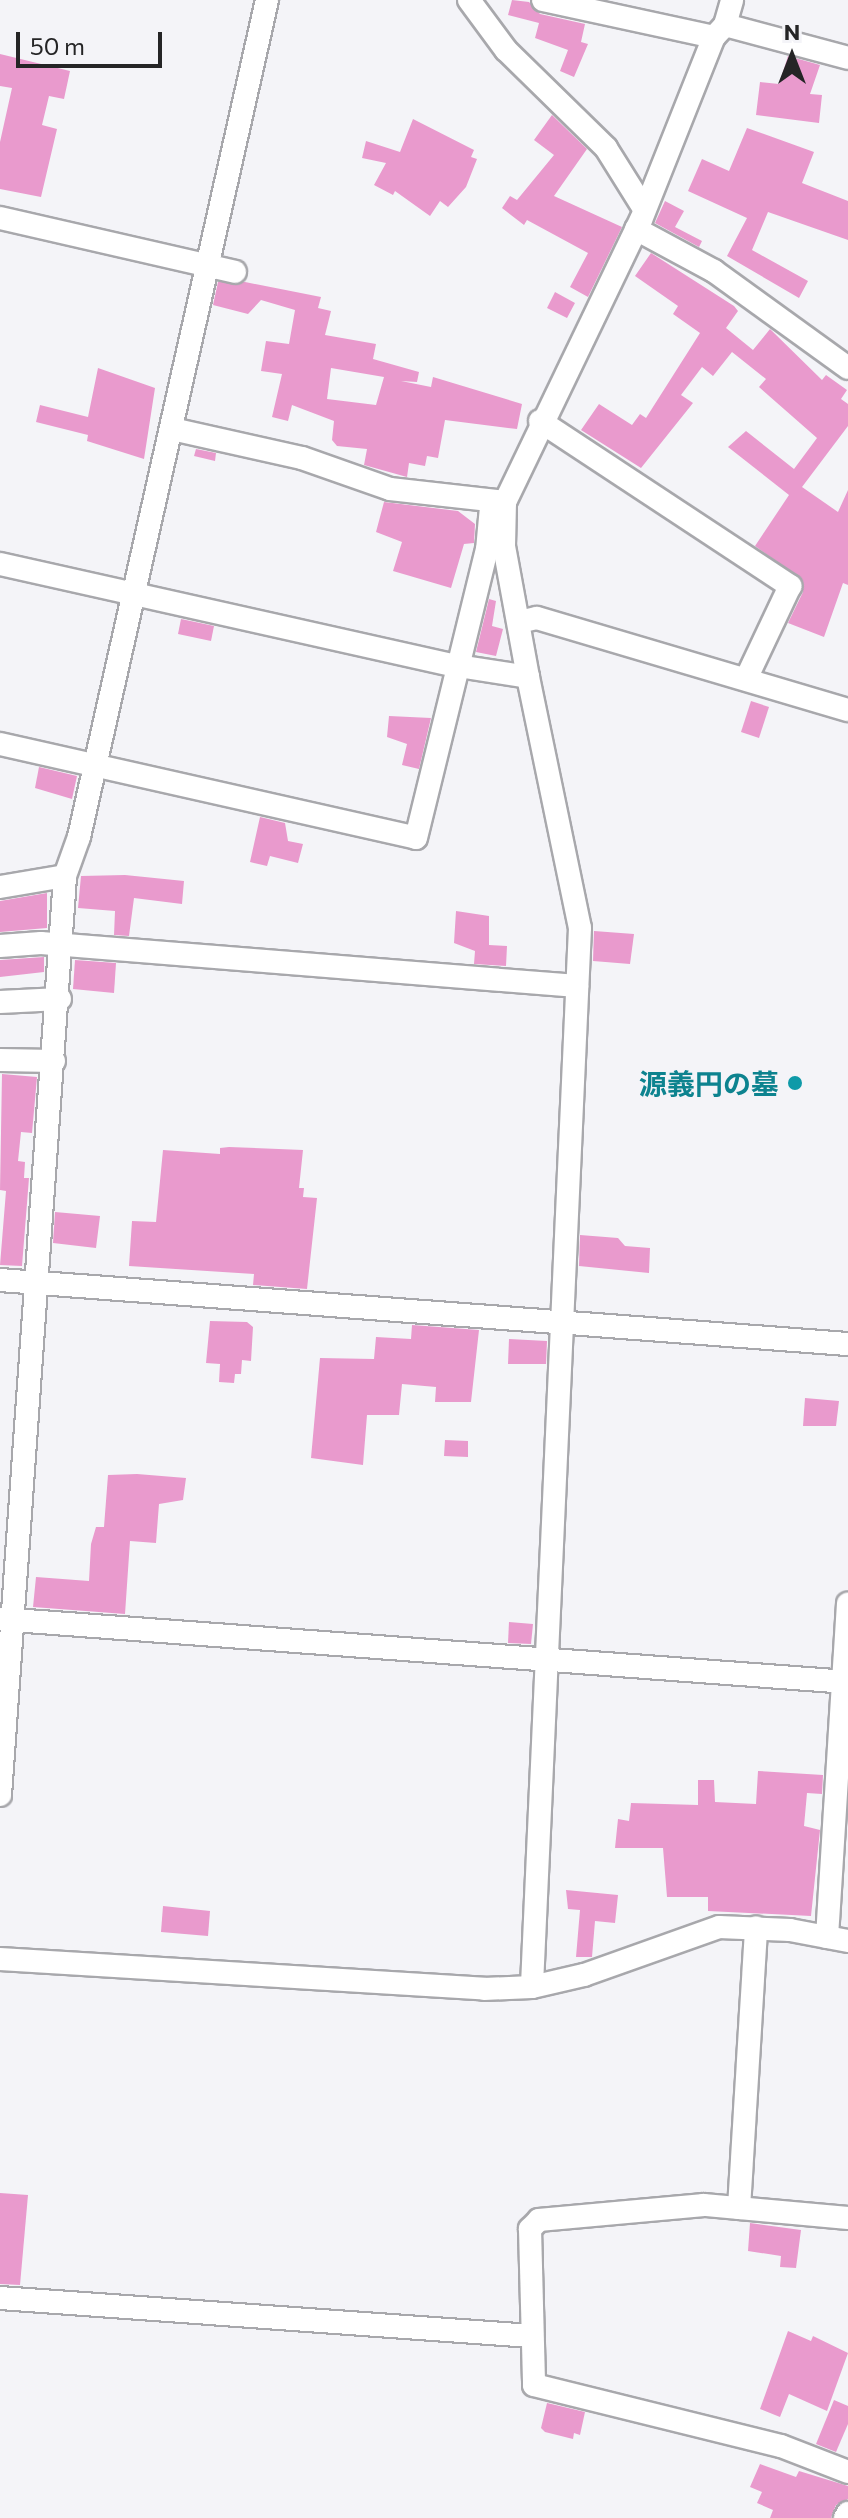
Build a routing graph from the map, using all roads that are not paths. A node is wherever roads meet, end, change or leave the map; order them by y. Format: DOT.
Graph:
graph roads {
  1 [pos="267,0"];
  2 [pos="469,0"];
  3 [pos="543,0"];
  4 [pos="732,0"];
  5 [pos="720,31"];
  6 [pos="848,58"];
  7 [pos="643,207"];
  8 [pos="0,218"];
  9 [pos="636,229"];
  10 [pos="207,265"];
  11 [pos="235,272"];
  12 [pos="848,368"];
  13 [pos="540,421"];
  14 [pos="172,429"];
  15 [pos="498,501"];
  16 [pos="0,564"];
  17 [pos="133,594"];
  18 [pos="519,622"];
  19 [pos="458,666"];
  20 [pos="528,677"];
  21 [pos="746,679"];
  22 [pos="848,710"];
  23 [pos="0,744"];
  24 [pos="94,766"];
  25 [pos="65,876"];
  26 [pos="0,887"];
  27 [pos="63,944"];
  28 [pos="0,946"];
  29 [pos="577,986"];
  30 [pos="60,999"];
  31 [pos="0,1002"];
  32 [pos="0,1060"];
  33 [pos="54,1061"];
  34 [pos="0,1280"];
  35 [pos="38,1283"];
  36 [pos="560,1323"];
  37 [pos="848,1344"];
  38 [pos="848,1604"];
  39 [pos="6,1619"];
  40 [pos="544,1660"];
  41 [pos="844,1682"];
  42 [pos="0,1795"];
  43 [pos="756,1928"];
  44 [pos="837,1939"];
  45 [pos="0,1959"];
  46 [pos="532,1987"];
  47 [pos="739,2208"];
  48 [pos="848,2218"];
  49 [pos="0,2298"];
  50 [pos="532,2336"];
  51 [pos="848,2472"];
  52 [pos="848,2513"];
  53 [pos="845,2518"];
  1 -- 10 [label="street"];
  2 -- 7 [label="street"];
  3 -- 5 [label="street"];
  4 -- 5 [label="street"];
  5 -- 6 [label="street"];
  5 -- 7 [label="street"];
  7 -- 9 [label="street"];
  8 -- 10 [label="street"];
  9 -- 12 [label="street"];
  9 -- 13 [label="street"];
  10 -- 11 [label="street"];
  10 -- 14 [label="street"];
  13 -- 15 [label="street"];
  13 -- 21 [label="street"];
  14 -- 15 [label="street"];
  14 -- 17 [label="street"];
  15 -- 18 [label="street"];
  15 -- 19 [label="street"];
  16 -- 17 [label="street"];
  17 -- 19 [label="street"];
  17 -- 24 [label="street"];
  18 -- 20 [label="street"];
  18 -- 21 [label="street"];
  19 -- 20 [label="street"];
  19 -- 24 [label="street"];
  20 -- 29 [label="street"];
  21 -- 22 [label="street"];
  23 -- 24 [label="street"];
  24 -- 25 [label="street"];
  25 -- 26 [label="street"];
  25 -- 27 [label="street"];
  27 -- 28 [label="street"];
  27 -- 29 [label="street"];
  27 -- 30 [label="street"];
  29 -- 36 [label="street"];
  30 -- 31 [label="street"];
  30 -- 33 [label="street"];
  32 -- 33 [label="street"];
  33 -- 35 [label="street"];
  34 -- 35 [label="street"];
  35 -- 36 [label="street"];
  35 -- 39 [label="street"];
  36 -- 37 [label="street"];
  36 -- 40 [label="street"];
  38 -- 41 [label="street"];
  39 -- 40 [label="street"];
  39 -- 42 [label="street"];
  40 -- 41 [label="street"];
  40 -- 46 [label="street"];
  41 -- 44 [label="street"];
  43 -- 44 [label="street"];
  43 -- 46 [label="street"];
  43 -- 47 [label="street"];
  45 -- 46 [label="street"];
  47 -- 48 [label="street"];
  47 -- 50 [label="street"];
  49 -- 50 [label="street"];
  50 -- 51 [label="street"];
  52 -- 53 [label="street"];
}
